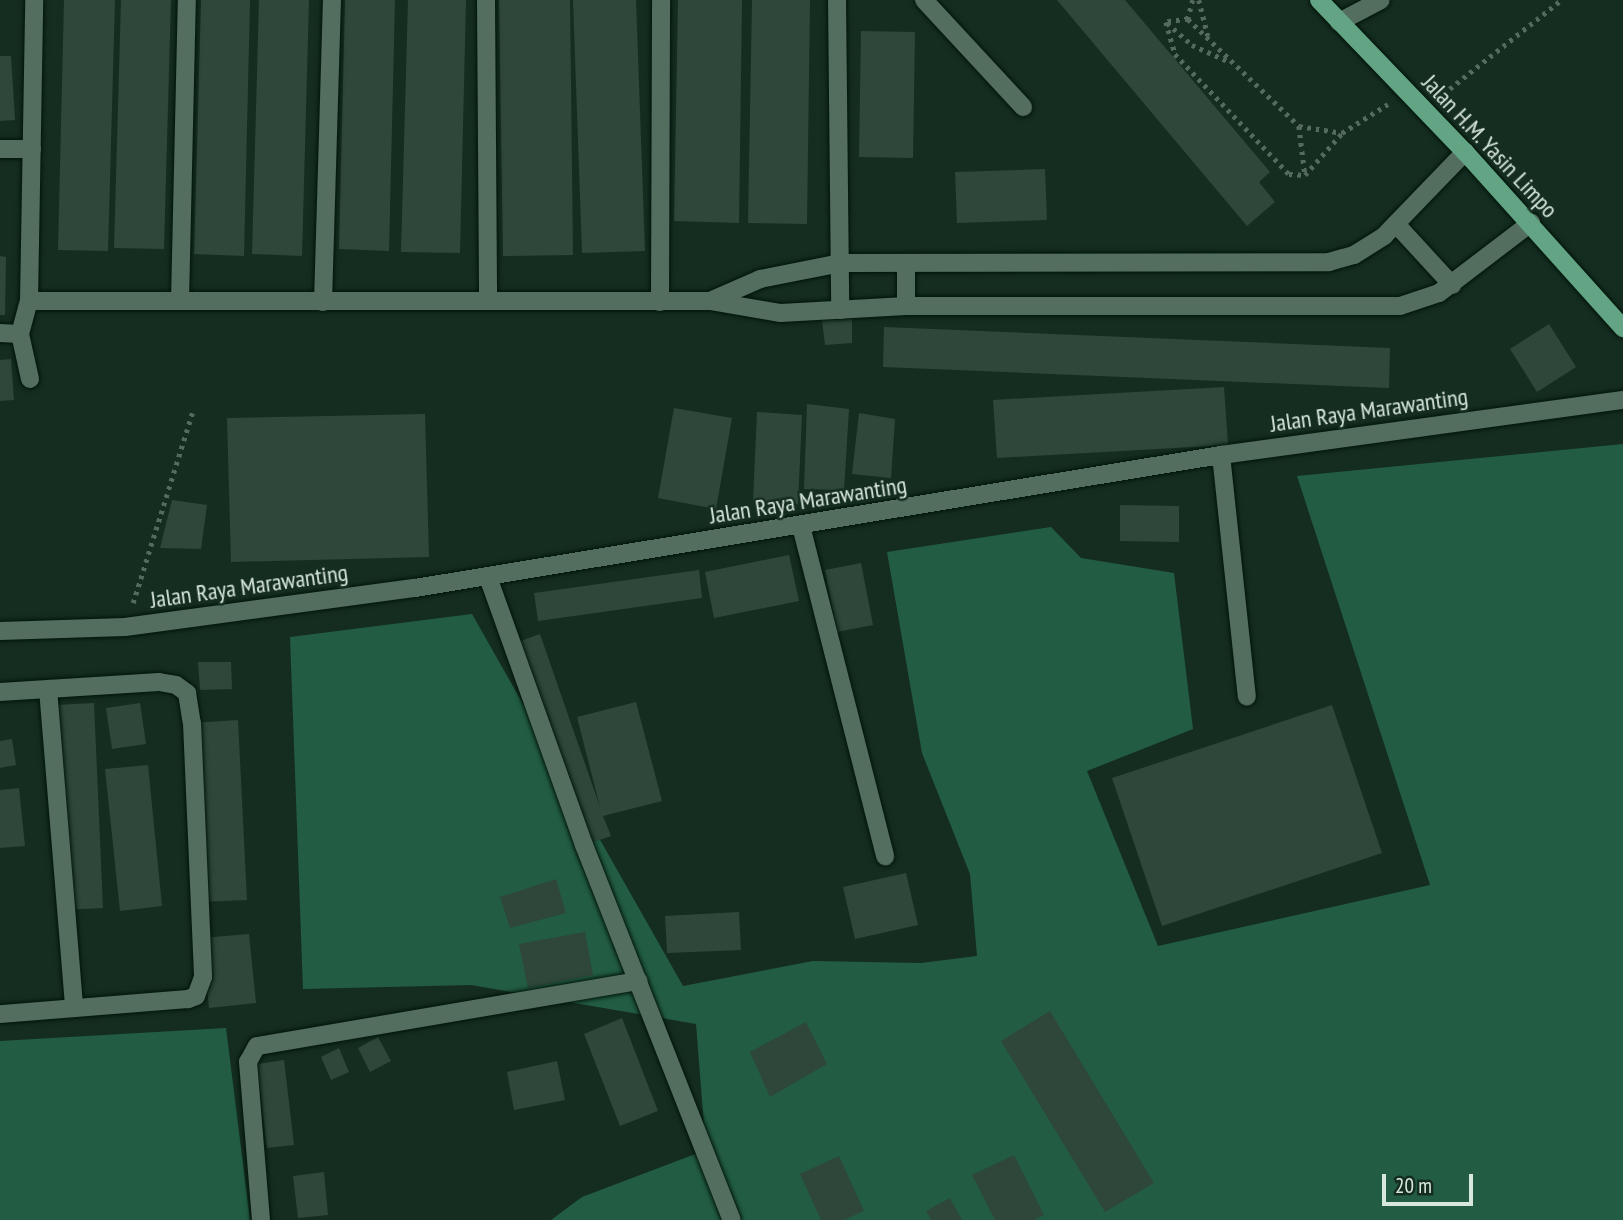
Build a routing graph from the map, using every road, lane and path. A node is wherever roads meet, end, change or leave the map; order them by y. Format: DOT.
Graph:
graph roads {
  1 [pos="34,0"];
  2 [pos="187,0"];
  3 [pos="332,0"];
  4 [pos="486,0"];
  5 [pos="661,0"];
  6 [pos="838,0"];
  7 [pos="924,0"];
  8 [pos="1194,0"];
  9 [pos="1199,0"];
  10 [pos="1319,0"];
  11 [pos="1381,0"];
  12 [pos="1561,0"];
  13 [pos="1188,19"];
  14 [pos="1166,22"];
  15 [pos="1339,22"];
  16 [pos="1209,39"];
  17 [pos="1233,63"];
  18 [pos="1406,92"];
  19 [pos="1023,107"];
  20 [pos="1423,110"];
  21 [pos="1299,126"];
  22 [pos="1342,133"];
  23 [pos="0,149"];
  24 [pos="32,149"];
  25 [pos="1465,152"];
  26 [pos="1305,175"];
  27 [pos="1531,223"];
  28 [pos="1396,224"];
  29 [pos="906,262"];
  30 [pos="841,263"];
  31 [pos="1452,285"];
  32 [pos="488,299"];
  33 [pos="29,301"];
  34 [pos="180,301"];
  35 [pos="710,301"];
  36 [pos="323,302"];
  37 [pos="660,302"];
  38 [pos="906,306"];
  39 [pos="840,310"];
  40 [pos="1623,328"];
  41 [pos="0,333"];
  42 [pos="20,334"];
  43 [pos="30,379"];
  44 [pos="1623,400"];
  45 [pos="192,413"];
  46 [pos="1222,456"];
  47 [pos="801,526"];
  48 [pos="488,577"];
  49 [pos="125,627"];
  50 [pos="0,631"];
  51 [pos="48,689"];
  52 [pos="0,692"];
  53 [pos="1247,696"];
  54 [pos="885,856"];
  55 [pos="639,981"];
  56 [pos="74,1008"];
  57 [pos="0,1014"];
  58 [pos="261,1220"];
  59 [pos="732,1220"];
  1 -- 24 [label="street"];
  2 -- 34 [label="street"];
  3 -- 36 [label="street"];
  4 -- 32 [label="street"];
  5 -- 37 [label="street"];
  6 -- 30 [label="street"];
  7 -- 19 [label="street"];
  8 -- 13 [label="path"];
  9 -- 16 [label="path"];
  10 -- 15 [label="main road, Jalan H.M. Yasin Limpo"];
  11 -- 15 [label="street"];
  12 -- 20 [label="path"];
  13 -- 14 [label="path"];
  13 -- 16 [label="path"];
  14 -- 17 [label="path"];
  14 -- 26 [label="path"];
  15 -- 18 [label="main road, Jalan H.M. Yasin Limpo"];
  16 -- 17 [label="path"];
  17 -- 21 [label="path"];
  18 -- 20 [label="main road, Jalan H.M. Yasin Limpo"];
  18 -- 22 [label="path"];
  20 -- 25 [label="main road, Jalan H.M. Yasin Limpo"];
  21 -- 22 [label="path"];
  21 -- 26 [label="path"];
  22 -- 26 [label="path"];
  23 -- 24 [label="street"];
  24 -- 33 [label="street"];
  25 -- 27 [label="main road, Jalan H.M. Yasin Limpo"];
  25 -- 28 [label="street"];
  27 -- 31 [label="street"];
  27 -- 40 [label="main road, Jalan H.M. Yasin Limpo"];
  28 -- 29 [label="street"];
  28 -- 31 [label="street"];
  29 -- 30 [label="street"];
  29 -- 38 [label="street"];
  30 -- 35 [label="street"];
  30 -- 39 [label="street"];
  31 -- 38 [label="street"];
  32 -- 36 [label="street"];
  32 -- 37 [label="street"];
  33 -- 34 [label="street"];
  33 -- 42 [label="street"];
  34 -- 36 [label="street"];
  35 -- 37 [label="street"];
  35 -- 39 [label="street"];
  38 -- 39 [label="street"];
  41 -- 42 [label="street"];
  42 -- 43 [label="street"];
  44 -- 46 [label="street, Jalan Raya Marawanting"];
  45 -- 49 [label="path"];
  46 -- 47 [label="street, Jalan Raya Marawanting"];
  46 -- 53 [label="street"];
  47 -- 48 [label="street, Jalan Raya Marawanting"];
  47 -- 54 [label="street"];
  48 -- 49 [label="street, Jalan Raya Marawanting"];
  48 -- 55 [label="street"];
  49 -- 50 [label="street, Jalan Raya Marawanting"];
  51 -- 52 [label="street"];
  51 -- 56 [label="street"];
  51 -- 56 [label="street"];
  55 -- 58 [label="street"];
  55 -- 59 [label="street"];
  56 -- 57 [label="street"];
}
